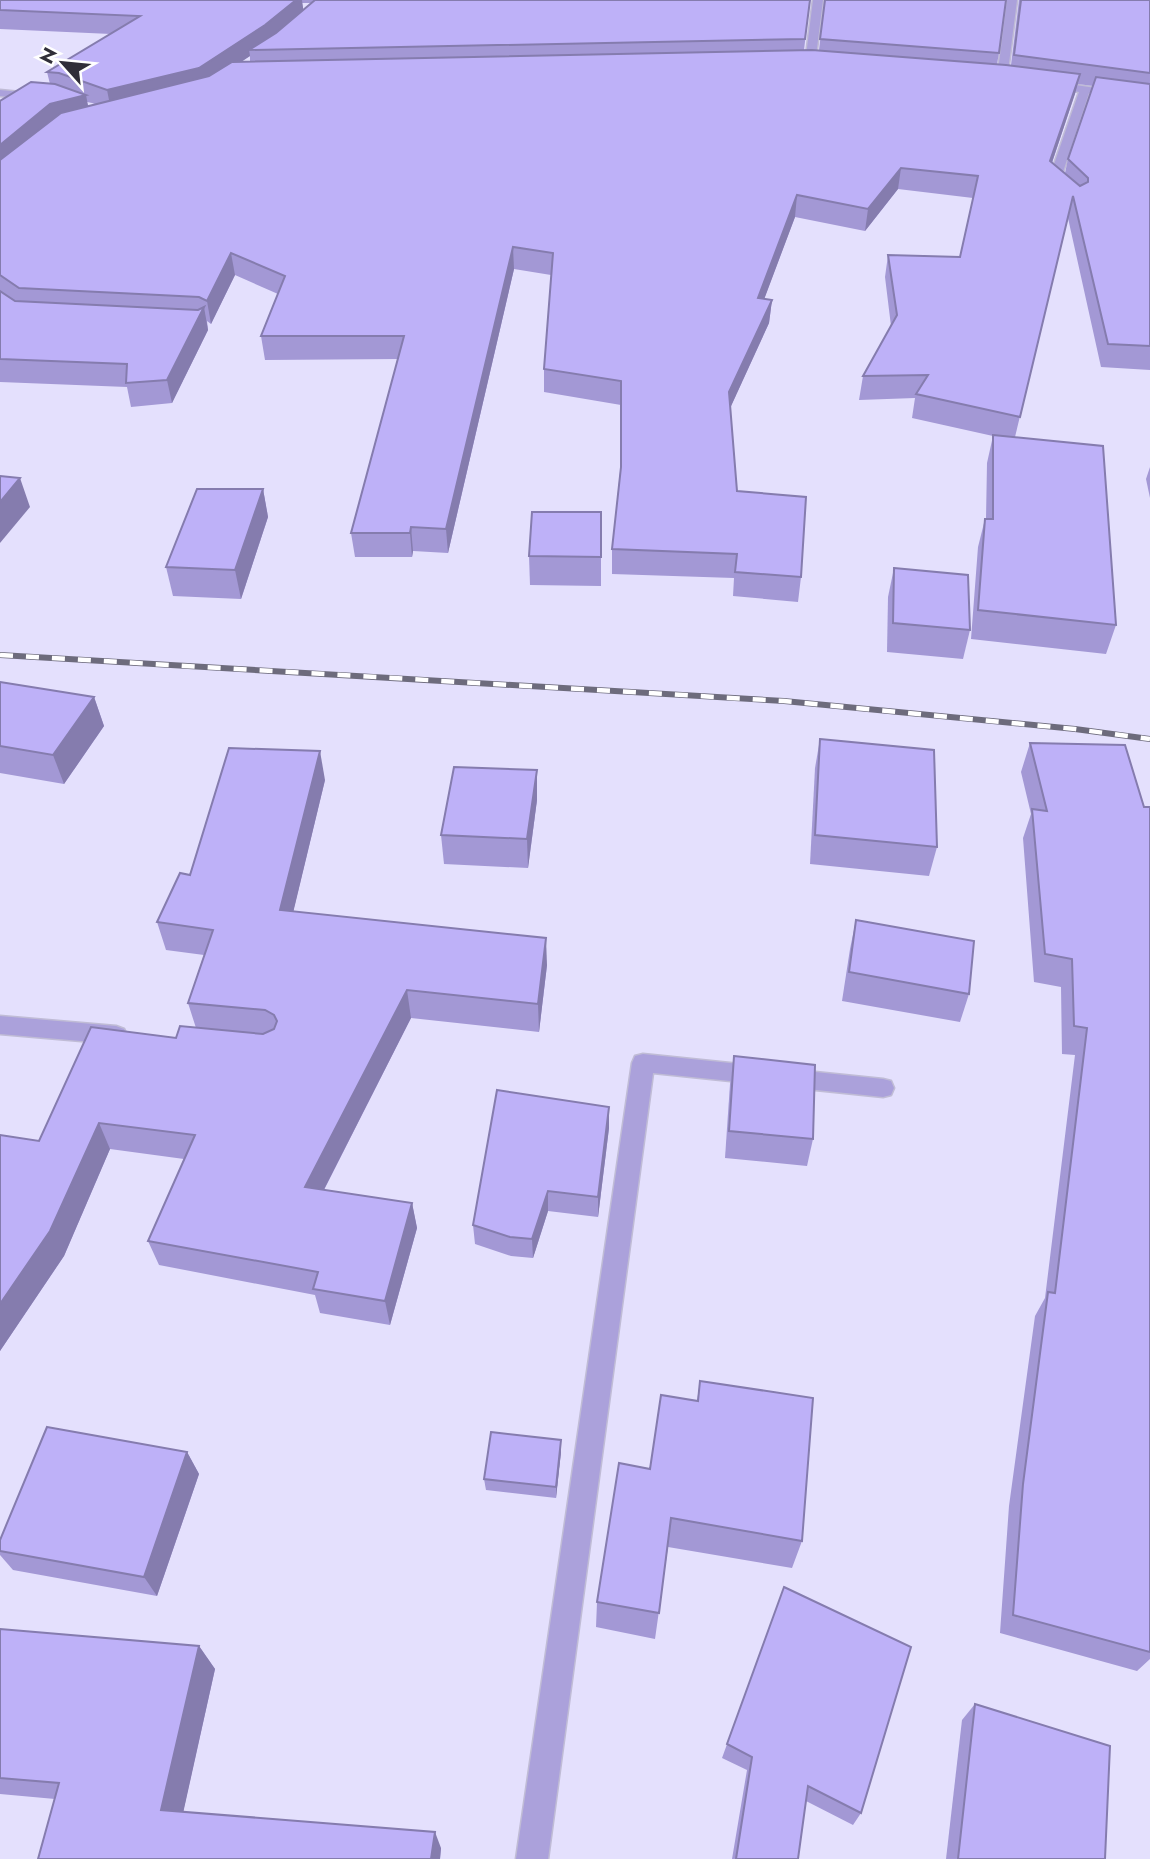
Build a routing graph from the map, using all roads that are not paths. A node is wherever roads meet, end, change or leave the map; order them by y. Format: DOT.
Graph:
graph roads {
  1 [pos="818,0"];
  2 [pos="1012,0"];
  3 [pos="796,64"];
  4 [pos="810,64"];
  5 [pos="823,65"];
  6 [pos="988,78"];
  7 [pos="1002,79"];
  8 [pos="1014,80"];
  9 [pos="1039,83"];
  10 [pos="1085,89"];
  11 [pos="0,93"];
  12 [pos="50,98"];
  13 [pos="1150,100"];
  14 [pos="1074,201"];
  15 [pos="0,1024"];
  16 [pos="138,1037"];
  17 [pos="883,1088"];
  18 [pos="531,1859"];
  1 -- 4 [label="street"];
  2 -- 7 [label="street"];
  3 -- 4 [label="street"];
  4 -- 5 [label="street"];
  6 -- 7 [label="street"];
  7 -- 8 [label="street"];
  9 -- 10 [label="street"];
  10 -- 13 [label="street"];
  10 -- 14 [label="street"];
  11 -- 12 [label="street"];
  15 -- 16 [label="street"];
  17 -- 18 [label="street"];
}
